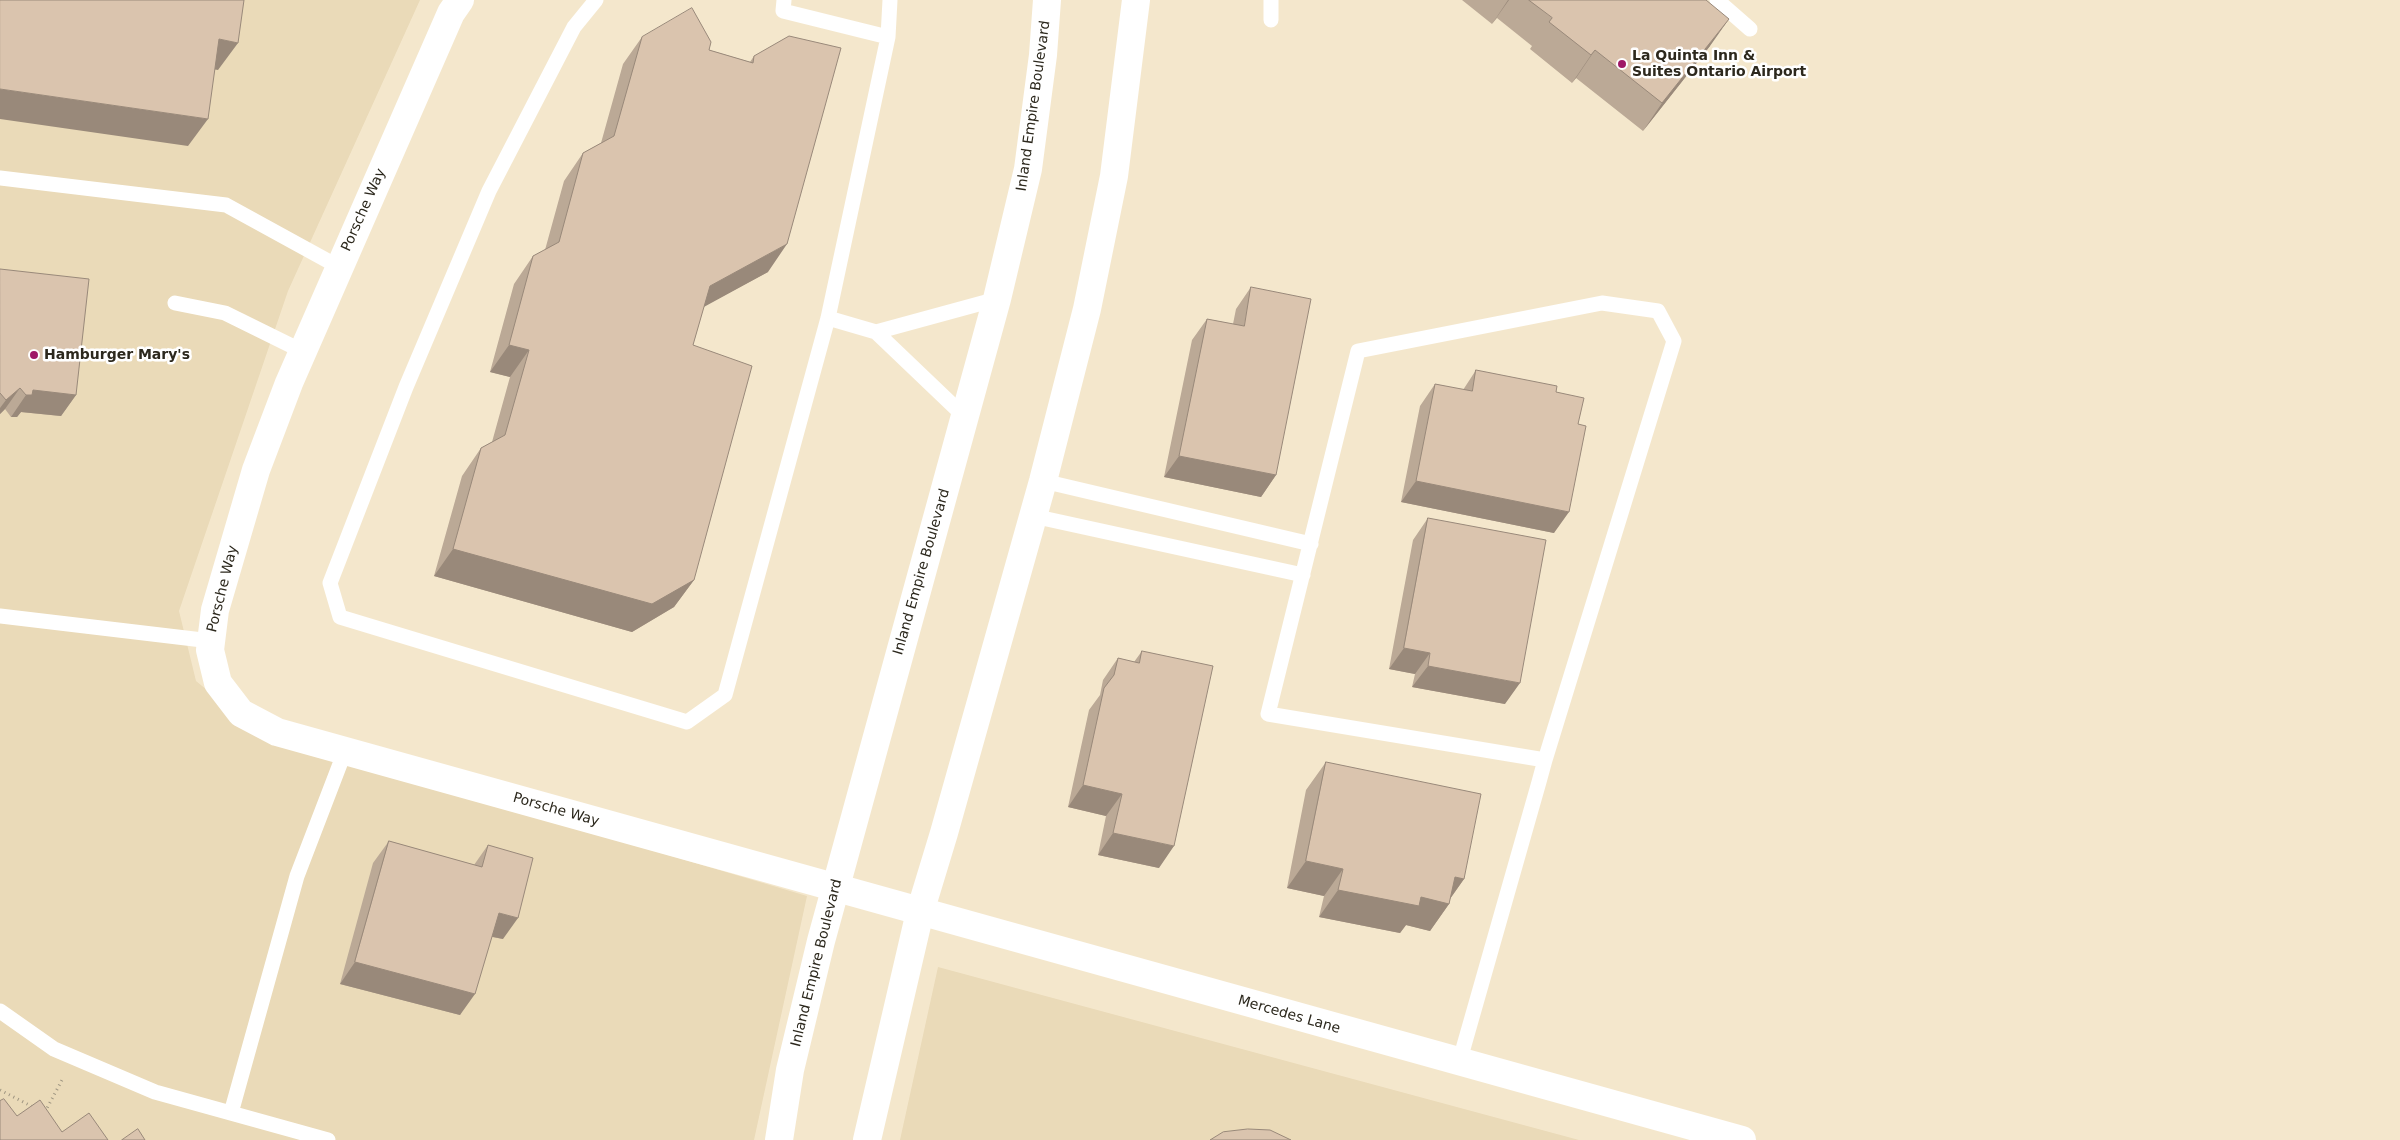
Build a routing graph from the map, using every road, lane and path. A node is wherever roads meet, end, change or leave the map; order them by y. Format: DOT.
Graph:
graph roads {
  1 [pos="460,0"];
  2 [pos="596,0"];
  3 [pos="784,0"];
  4 [pos="890,0"];
  5 [pos="1047,0"];
  6 [pos="1136,0"];
  7 [pos="1271,0"];
  8 [pos="1717,0"];
  9 [pos="1271,20"];
  10 [pos="1750,29"];
  11 [pos="888,37"];
  12 [pos="0,178"];
  13 [pos="339,267"];
  14 [pos="997,299"];
  15 [pos="175,303"];
  16 [pos="828,318"];
  17 [pos="876,332"];
  18 [pos="302,351"];
  19 [pos="965,417"];
  20 [pos="1043,481"];
  21 [pos="1033,516"];
  22 [pos="1311,544"];
  23 [pos="1303,575"];
  24 [pos="0,616"];
  25 [pos="211,641"];
  26 [pos="344,751"];
  27 [pos="1546,760"];
  28 [pos="836,888"];
  29 [pos="920,912"];
  30 [pos="0,1012"];
  31 [pos="73,1057"];
  32 [pos="1459,1063"];
  33 [pos="0,1090"];
  34 [pos="231,1113"];
  35 [pos="328,1140"];
  36 [pos="779,1140"];
  37 [pos="868,1140"];
  38 [pos="1742,1140"];
  1 -- 13 [label="main road, Porsche Way"];
  2 -- 16 [label="lane"];
  3 -- 11 [label="lane"];
  4 -- 11 [label="lane"];
  5 -- 14 [label="main road, Inland Empire Boulevard"];
  6 -- 20 [label="main road"];
  7 -- 9 [label="lane"];
  8 -- 10 [label="lane"];
  11 -- 16 [label="lane"];
  12 -- 13 [label="lane"];
  13 -- 18 [label="main road, Porsche Way"];
  14 -- 17 [label="lane"];
  14 -- 19 [label="main road, Inland Empire Boulevard"];
  15 -- 18 [label="lane"];
  16 -- 17 [label="lane"];
  17 -- 19 [label="lane"];
  18 -- 25 [label="main road, Porsche Way"];
  19 -- 28 [label="main road, Inland Empire Boulevard"];
  20 -- 21 [label="main road"];
  20 -- 22 [label="lane"];
  21 -- 23 [label="lane"];
  21 -- 29 [label="main road"];
  22 -- 23 [label="lane"];
  22 -- 27 [label="lane"];
  23 -- 27 [label="lane"];
  24 -- 25 [label="lane"];
  25 -- 26 [label="main road, Porsche Way"];
  26 -- 28 [label="main road, Porsche Way"];
  26 -- 34 [label="lane"];
  27 -- 32 [label="lane"];
  28 -- 29 [label="main road, Mercedes Lane"];
  28 -- 36 [label="main road, Inland Empire Boulevard"];
  29 -- 32 [label="main road, Mercedes Lane"];
  29 -- 37 [label="main road"];
  30 -- 31 [label="lane"];
  31 -- 33 [label="path"];
  31 -- 34 [label="lane"];
  32 -- 38 [label="main road, Mercedes Lane"];
  34 -- 35 [label="lane"];
}
